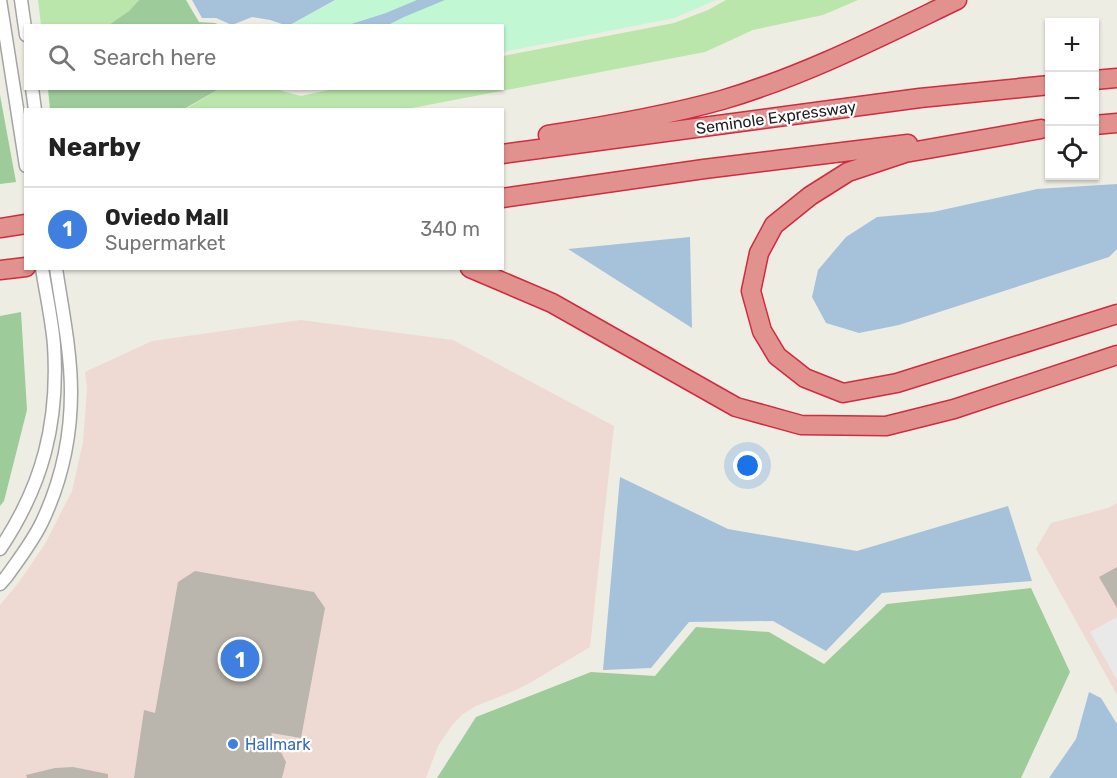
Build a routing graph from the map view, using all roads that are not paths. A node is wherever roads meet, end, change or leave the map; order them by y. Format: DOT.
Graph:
graph roads {
  1 [pos="0,0"];
  2 [pos="21,0"];
  3 [pos="957,0"];
  4 [pos="942,5"];
  5 [pos="24,24"];
  6 [pos="1117,78"];
  7 [pos="1099,80"];
  8 [pos="1045,86"];
  9 [pos="32,90"];
  10 [pos="34,108"];
  11 [pos="1117,123"];
  12 [pos="1099,125"];
  13 [pos="1045,129"];
  14 [pos="504,142"];
  15 [pos="24,153"];
  16 [pos="504,154"];
  17 [pos="504,198"];
  18 [pos="24,224"];
  19 [pos="0,228"];
  20 [pos="24,267"];
  21 [pos="0,270"];
  22 [pos="42,270"];
  23 [pos="56,270"];
  24 [pos="475,270"];
  25 [pos="1117,314"];
  26 [pos="1117,355"];
  27 [pos="0,549"];
  28 [pos="0,584"];
  1 -- 15 [label="street"];
  2 -- 5 [label="street"];
  3 -- 4 [label="highway"];
  4 -- 14 [label="highway"];
  6 -- 7 [label="highway"];
  8 -- 16 [label="highway, Seminole Expressway"];
  9 -- 10 [label="street"];
  11 -- 12 [label="highway"];
  13 -- 17 [label="highway"];
  13 -- 25 [label="highway"];
  18 -- 19 [label="highway"];
  20 -- 21 [label="highway"];
  22 -- 27 [label="street"];
  23 -- 28 [label="street"];
  24 -- 26 [label="highway"];
}
